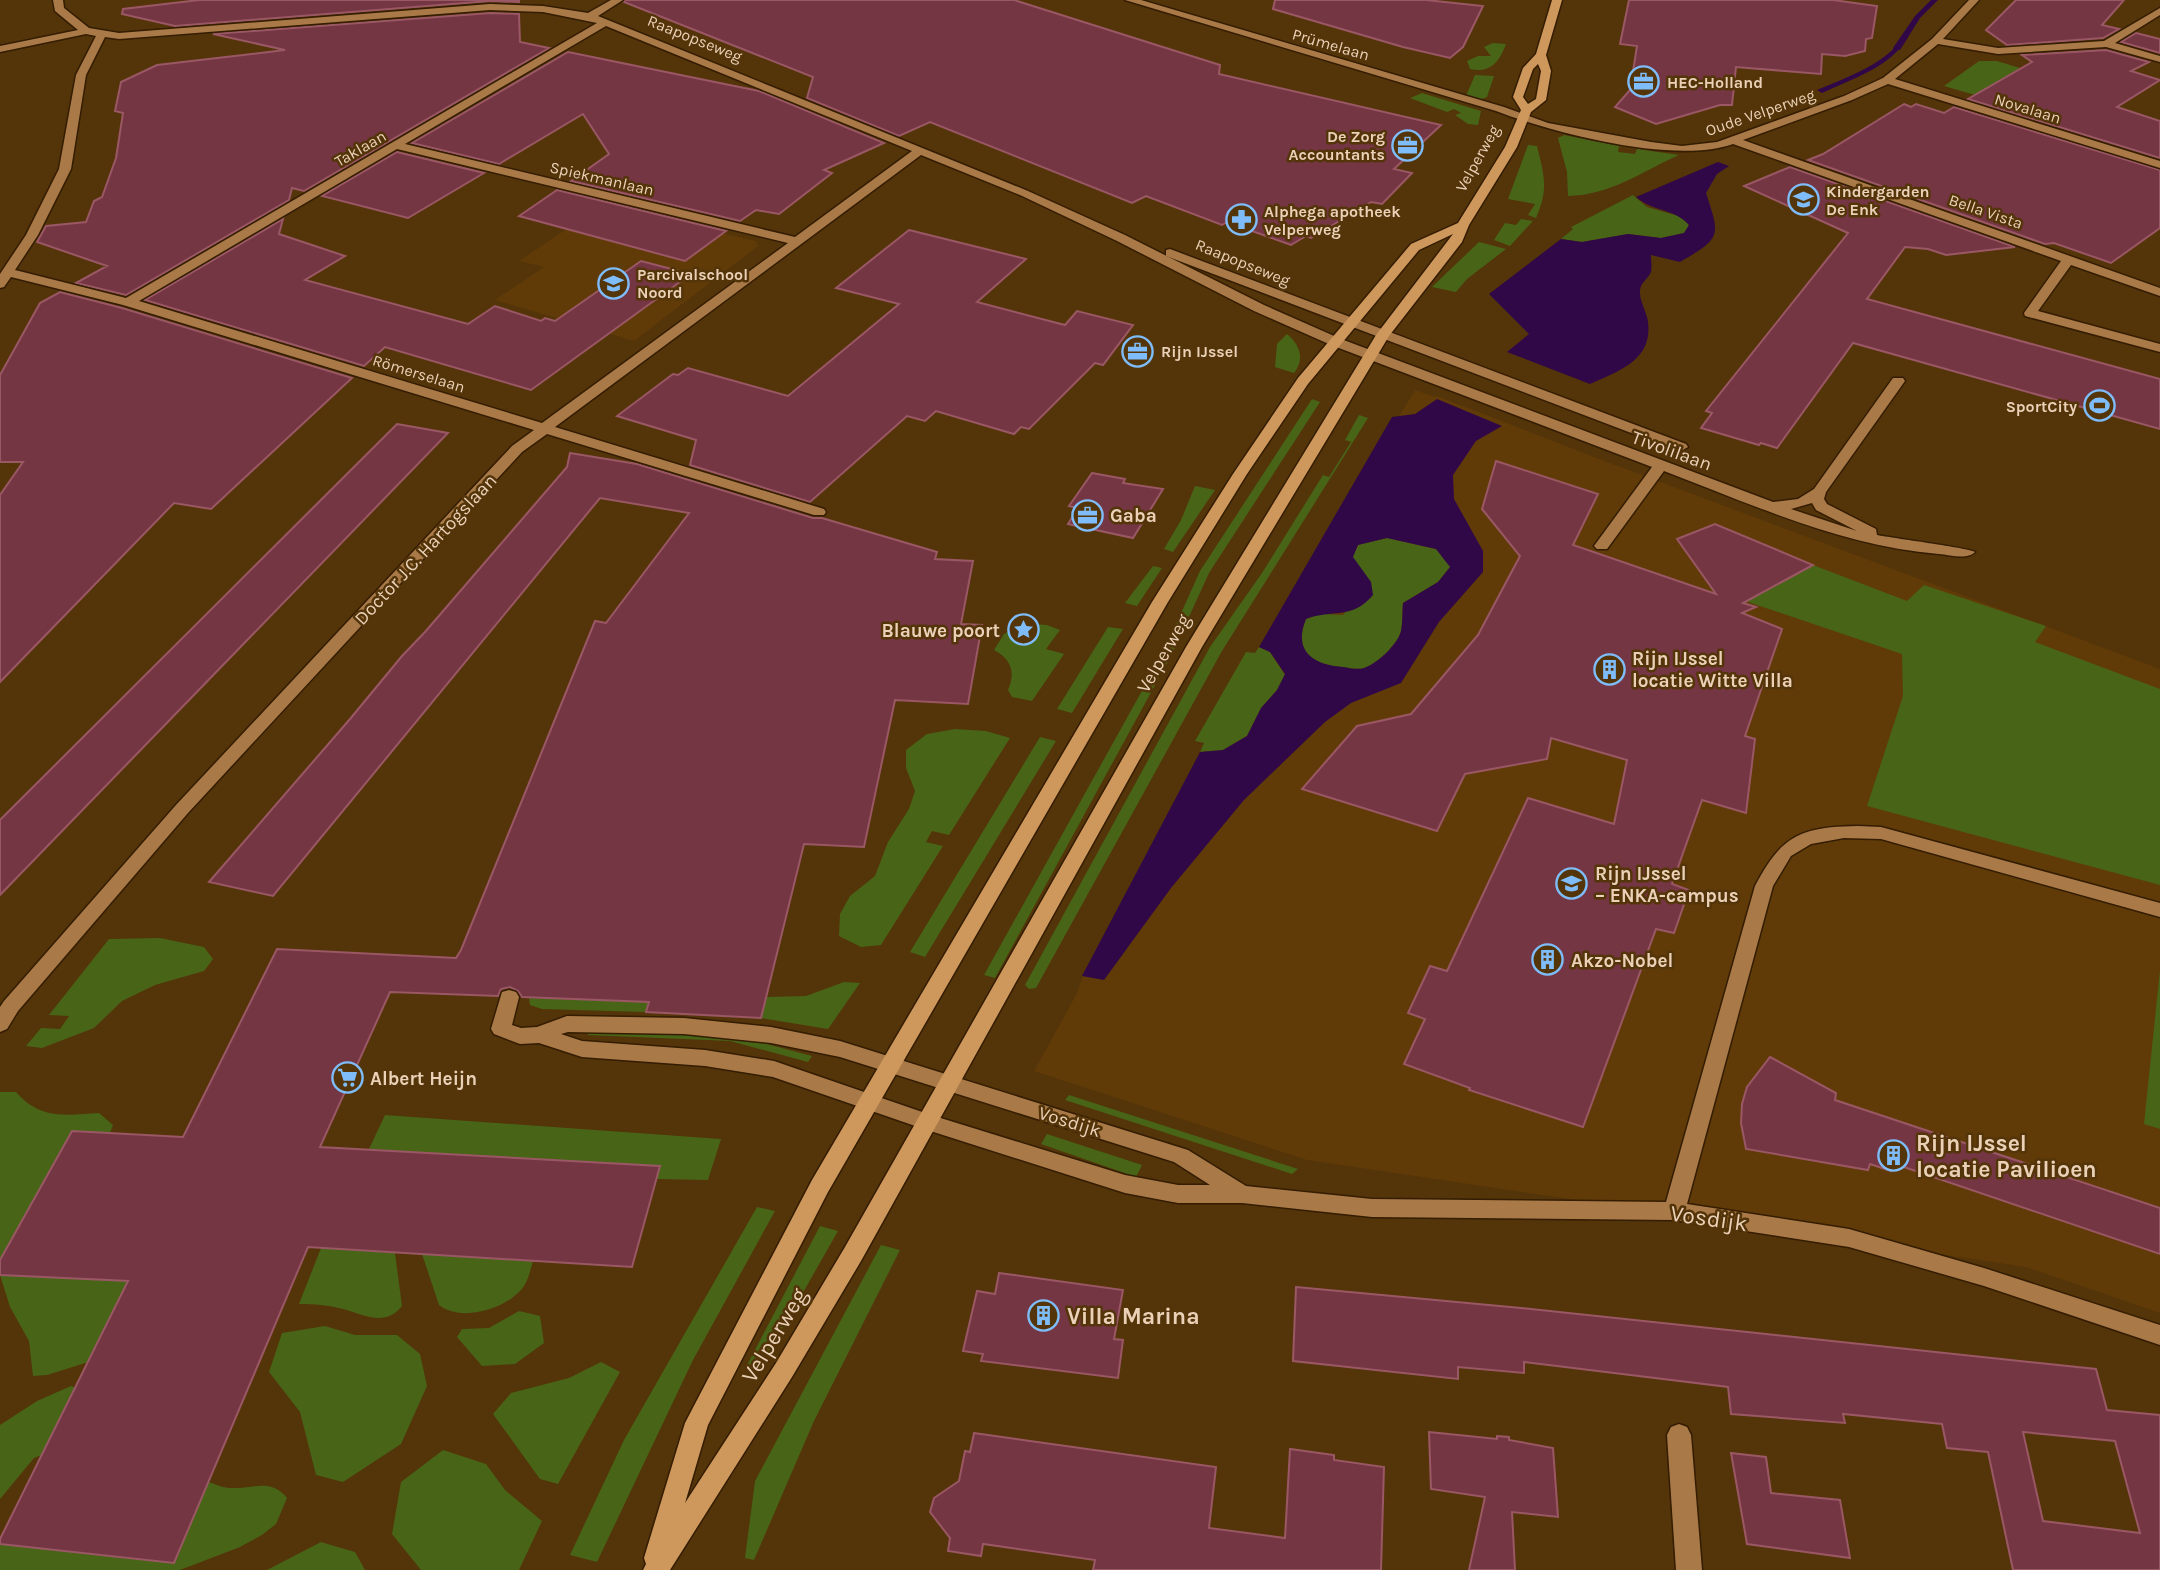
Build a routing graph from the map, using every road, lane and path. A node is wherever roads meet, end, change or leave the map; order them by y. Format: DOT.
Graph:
graph roads {
  1 [pos="58,0"];
  2 [pos="70,0"];
  3 [pos="618,0"];
  4 [pos="1130,0"];
  5 [pos="1557,0"];
  6 [pos="1974,0"];
  7 [pos="2160,11"];
  8 [pos="590,16"];
  9 [pos="607,21"];
  10 [pos="74,23"];
  11 [pos="86,32"];
  12 [pos="101,35"];
  13 [pos="1936,41"];
  14 [pos="2106,44"];
  15 [pos="0,49"];
  16 [pos="1541,55"];
  17 [pos="2160,59"];
  18 [pos="1887,80"];
  19 [pos="1525,114"];
  20 [pos="1732,141"];
  21 [pos="396,145"];
  22 [pos="921,150"];
  23 [pos="2160,165"];
  24 [pos="1463,225"];
  25 [pos="1121,238"];
  26 [pos="800,242"];
  27 [pos="2069,259"];
  28 [pos="8,272"];
  29 [pos="0,284"];
  30 [pos="2160,292"];
  31 [pos="128,302"];
  32 [pos="1351,323"];
  33 [pos="1384,335"];
  34 [pos="1336,342"];
  35 [pos="2160,348"];
  36 [pos="1371,356"];
  37 [pos="1898,381"];
  38 [pos="547,430"];
  39 [pos="1681,447"];
  40 [pos="1660,466"];
  41 [pos="1819,492"];
  42 [pos="1763,504"];
  43 [pos="818,512"];
  44 [pos="1896,544"];
  45 [pos="1602,546"];
  46 [pos="1967,552"];
  47 [pos="2160,910"];
  48 [pos="509,997"];
  49 [pos="6,1006"];
  50 [pos="0,1024"];
  51 [pos="540,1035"];
  52 [pos="891,1064"];
  53 [pos="951,1083"];
  54 [pos="870,1101"];
  55 [pos="928,1122"];
  56 [pos="1242,1194"];
  57 [pos="1674,1211"];
  58 [pos="2160,1335"];
  59 [pos="1679,1435"];
  60 [pos="654,1570"];
  61 [pos="1689,1570"];
  1 -- 10 [label="street"];
  2 -- 10 [label="street"];
  3 -- 8 [label="street"];
  4 -- 19 [label="street, Prümelaan"];
  5 -- 16 [label="main road, Velperweg"];
  6 -- 13 [label="street, Oude Velperweg"];
  7 -- 14 [label="street"];
  8 -- 9 [label="street, Raapopseweg"];
  8 -- 12 [label="street, Raapopseweg"];
  9 -- 21 [label="street, Taklaan"];
  9 -- 22 [label="street, Raapopseweg"];
  10 -- 11 [label="street"];
  11 -- 12 [label="street, Raapopseweg"];
  11 -- 15 [label="street"];
  12 -- 28 [label="street"];
  13 -- 14 [label="street"];
  13 -- 18 [label="street, Oude Velperweg"];
  14 -- 17 [label="street"];
  16 -- 19 [label="main road, Velperweg"];
  16 -- 19 [label="main road, Velperweg"];
  18 -- 20 [label="street, Oude Velperweg"];
  18 -- 23 [label="street, Novalaan"];
  19 -- 20 [label="street, Oude Velperweg"];
  19 -- 24 [label="main road, Velperweg"];
  20 -- 27 [label="street, Bella Vista"];
  21 -- 26 [label="street, Spiekmanlaan"];
  21 -- 31 [label="street, Taklaan"];
  22 -- 25 [label="street, Raapopseweg"];
  22 -- 26 [label="street, Doctor J.C. Hartogslaan"];
  24 -- 32 [label="main road, Velperweg"];
  24 -- 33 [label="main road, Velperweg"];
  25 -- 32 [label="street, Raapopseweg"];
  25 -- 34 [label="street, Raapopseweg"];
  26 -- 38 [label="street, Doctor J.C. Hartogslaan"];
  27 -- 30 [label="street, Bella Vista"];
  27 -- 35 [label="street"];
  28 -- 29 [label="street"];
  28 -- 31 [label="street, Römerselaan"];
  31 -- 38 [label="street, Römerselaan"];
  32 -- 33 [label="street, Raapopseweg"];
  32 -- 34 [label="main road, Velperweg"];
  33 -- 36 [label="main road, Velperweg"];
  33 -- 39 [label="street, Tivolilaan"];
  34 -- 36 [label="street, Raapopseweg"];
  34 -- 52 [label="main road, Velperweg"];
  36 -- 40 [label="street, Tivolilaan"];
  36 -- 53 [label="main road, Velperweg"];
  37 -- 41 [label="street"];
  38 -- 43 [label="street, Römerselaan"];
  38 -- 49 [label="street, Doctor J.C. Hartogslaan"];
  40 -- 42 [label="street, Tivolilaan"];
  40 -- 45 [label="street"];
  41 -- 42 [label="street"];
  41 -- 44 [label="street"];
  42 -- 44 [label="street, Tivolilaan"];
  44 -- 46 [label="street, Tivolilaan"];
  47 -- 57 [label="street"];
  48 -- 51 [label="street"];
  49 -- 50 [label="street, Doctor J.C. Hartogslaan"];
  51 -- 52 [label="street"];
  51 -- 54 [label="street"];
  52 -- 53 [label="street, Vosdijk"];
  52 -- 54 [label="main road, Velperweg"];
  53 -- 55 [label="main road, Velperweg"];
  53 -- 56 [label="street, Vosdijk"];
  54 -- 55 [label="street"];
  54 -- 60 [label="main road, Velperweg"];
  55 -- 56 [label="street, Vosdijk"];
  55 -- 60 [label="main road, Velperweg"];
  56 -- 57 [label="street, Vosdijk"];
  57 -- 58 [label="street, Vosdijk"];
  59 -- 61 [label="street"];
}
